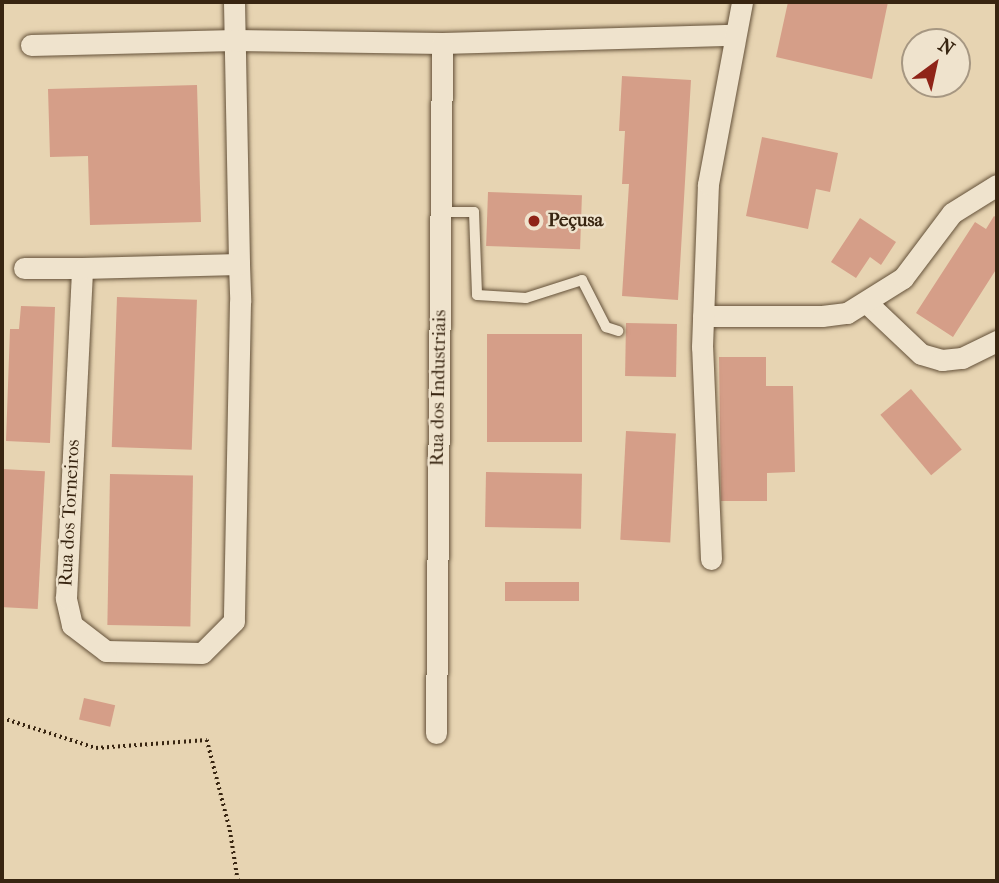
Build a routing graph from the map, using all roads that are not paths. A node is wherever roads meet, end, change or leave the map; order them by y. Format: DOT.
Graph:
graph roads {
  1 [pos="234,2"];
  2 [pos="742,2"];
  3 [pos="734,35"];
  4 [pos="235,40"];
  5 [pos="442,43"];
  6 [pos="31,45"];
  7 [pos="997,185"];
  8 [pos="440,212"];
  9 [pos="239,264"];
  10 [pos="24,268"];
  11 [pos="82,268"];
  12 [pos="867,303"];
  13 [pos="703,316"];
  14 [pos="618,331"];
  15 [pos="997,341"];
  16 [pos="711,559"];
  17 [pos="436,733"];
  1 -- 4 [label="street, Rua dos Torneiros"];
  2 -- 3 [label="street"];
  3 -- 5 [label="street"];
  3 -- 13 [label="street"];
  4 -- 5 [label="street"];
  4 -- 6 [label="street"];
  4 -- 9 [label="street, Rua dos Torneiros"];
  5 -- 8 [label="street, Rua dos Industriais"];
  7 -- 12 [label="street"];
  8 -- 14 [label="lane"];
  8 -- 17 [label="street, Rua dos Industriais"];
  9 -- 11 [label="street"];
  9 -- 11 [label="street, Rua dos Torneiros"];
  10 -- 11 [label="street"];
  12 -- 13 [label="street"];
  12 -- 15 [label="street"];
  13 -- 16 [label="street"];
}
